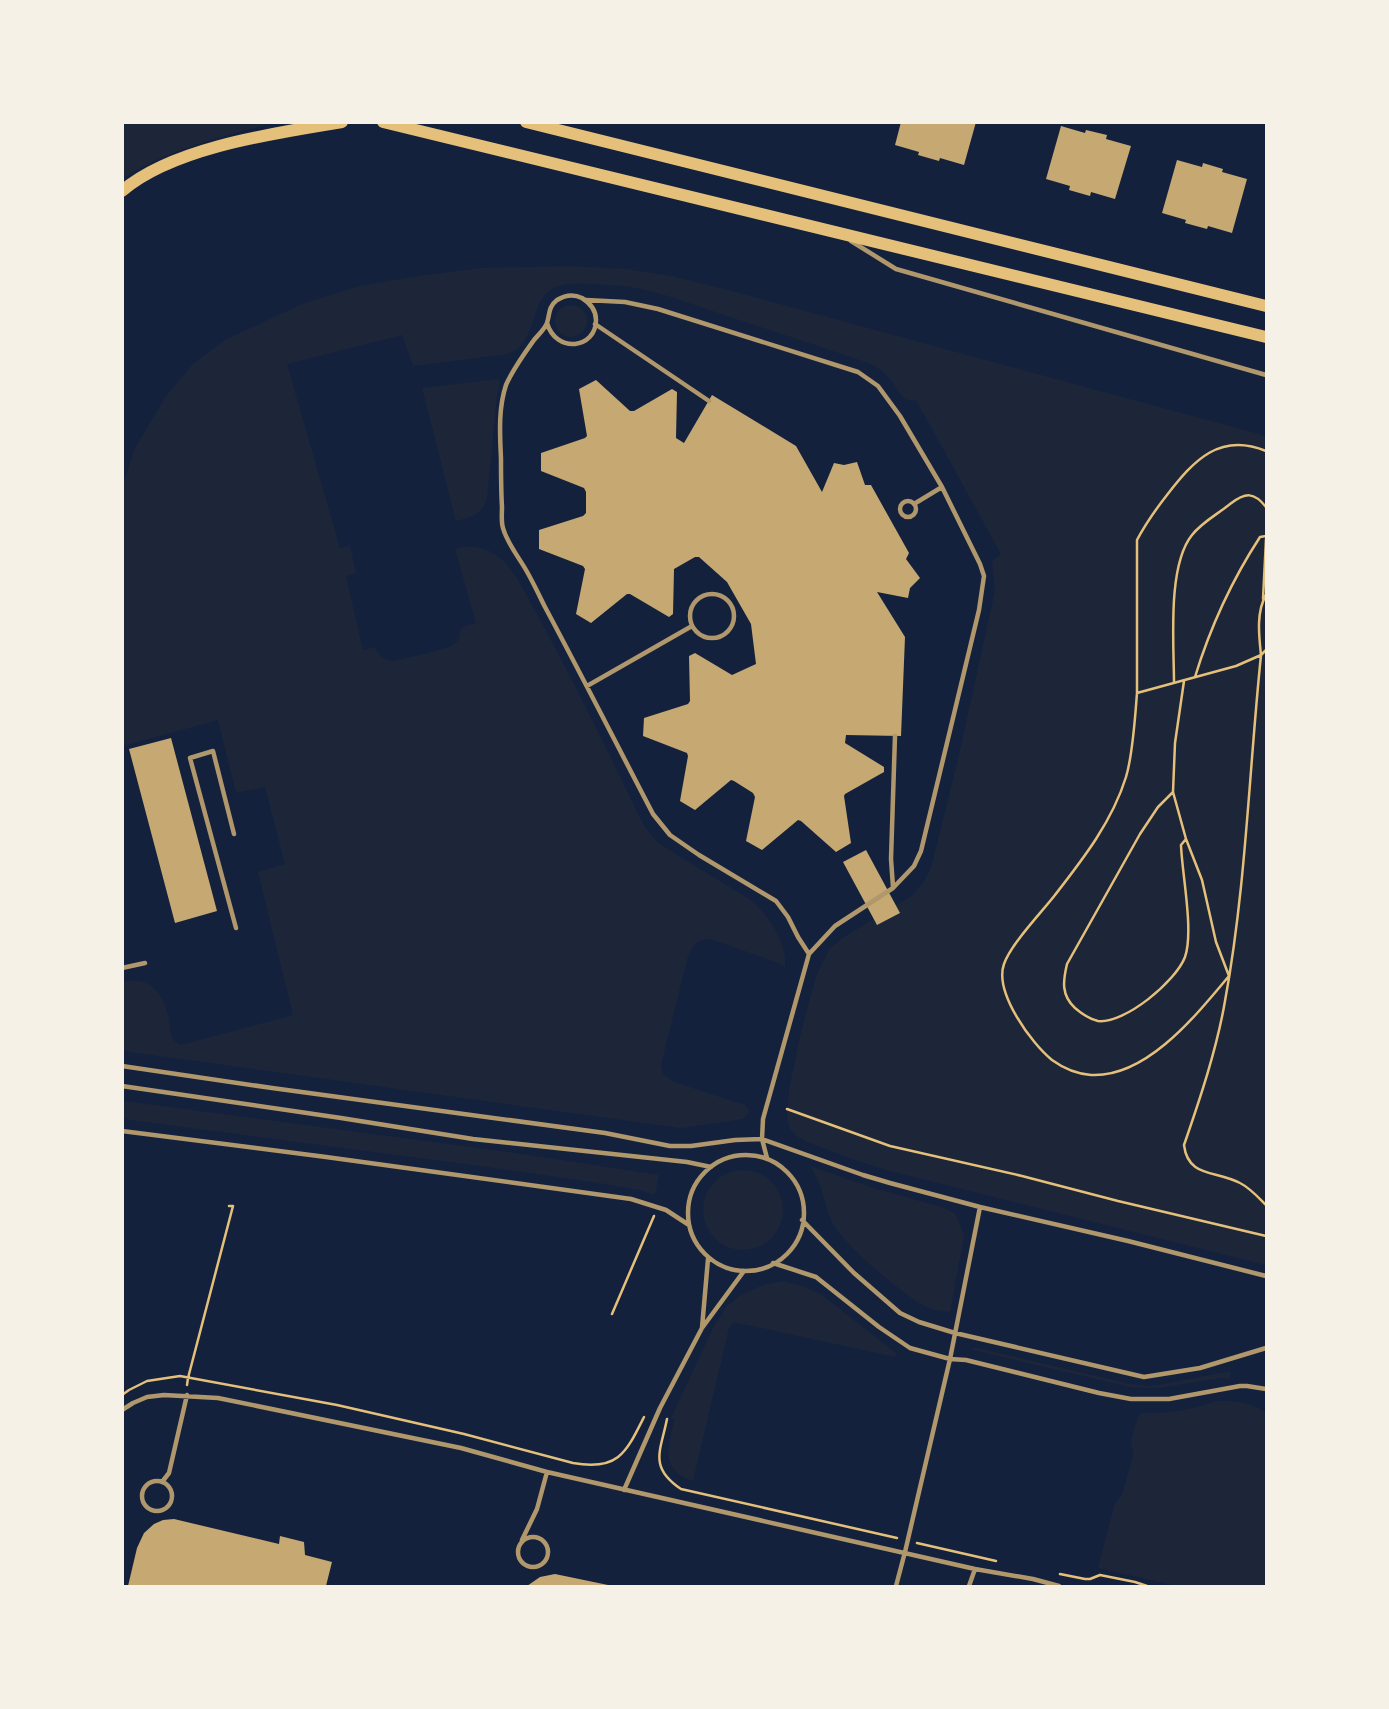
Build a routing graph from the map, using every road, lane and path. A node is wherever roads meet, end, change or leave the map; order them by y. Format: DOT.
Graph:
graph roads {
  1 [pos="342,122"];
  2 [pos="383,122"];
  3 [pos="526,122"];
  4 [pos="122,191"];
  5 [pos="835,231"];
  6 [pos="586,300"];
  7 [pos="1266,306"];
  8 [pos="547,323"];
  9 [pos="596,324"];
  10 [pos="1266,337"];
  11 [pos="1266,375"];
  12 [pos="709,401"];
  13 [pos="1266,451"];
  14 [pos="942,487"];
  15 [pos="915,504"];
  16 [pos="1266,507"];
  17 [pos="1266,538"];
  18 [pos="1266,595"];
  19 [pos="1262,602"];
  20 [pos="692,626"];
  21 [pos="1266,650"];
  22 [pos="1261,655"];
  23 [pos="1195,678"];
  24 [pos="1184,681"];
  25 [pos="1174,683"];
  26 [pos="587,686"];
  27 [pos="1137,693"];
  28 [pos="895,736"];
  29 [pos="1173,792"];
  30 [pos="234,834"];
  31 [pos="1185,839"];
  32 [pos="893,888"];
  33 [pos="236,928"];
  34 [pos="809,954"];
  35 [pos="145,963"];
  36 [pos="122,968"];
  37 [pos="1229,976"];
  38 [pos="122,1066"];
  39 [pos="122,1086"];
  40 [pos="787,1109"];
  41 [pos="122,1132"];
  42 [pos="762,1139"];
  43 [pos="766,1158"];
  44 [pos="711,1167"];
  45 [pos="1266,1205"];
  46 [pos="229,1206"];
  47 [pos="658,1206"];
  48 [pos="980,1207"];
  49 [pos="802,1220"];
  50 [pos="689,1225"];
  51 [pos="1266,1236"];
  52 [pos="708,1259"];
  53 [pos="773,1263"];
  54 [pos="744,1271"];
  55 [pos="1266,1276"];
  56 [pos="612,1314"];
  57 [pos="702,1328"];
  58 [pos="955,1333"];
  59 [pos="1266,1348"];
  60 [pos="950,1359"];
  61 [pos="1266,1389"];
  62 [pos="187,1395"];
  63 [pos="122,1410"];
  64 [pos="547,1472"];
  65 [pos="162,1482"];
  66 [pos="624,1490"];
  67 [pos="521,1542"];
  68 [pos="905,1552"];
  69 [pos="975,1569"];
  70 [pos="896,1587"];
  71 [pos="969,1587"];
  72 [pos="1059,1587"];
  1 -- 4 [label="main road"];
  2 -- 5 [label="main road"];
  3 -- 7 [label="main road"];
  5 -- 10 [label="main road"];
  5 -- 11 [label="lane"];
  6 -- 8 [label="lane"];
  6 -- 9 [label="lane"];
  6 -- 14 [label="lane"];
  8 -- 9 [label="lane"];
  8 -- 26 [label="lane"];
  9 -- 12 [label="lane"];
  13 -- 27 [label="path"];
  14 -- 15 [label="lane"];
  14 -- 32 [label="lane"];
  16 -- 25 [label="path"];
  17 -- 19 [label="path"];
  17 -- 23 [label="path"];
  18 -- 19 [label="path"];
  19 -- 22 [label="path"];
  20 -- 20 [label="lane"];
  20 -- 26 [label="lane"];
  21 -- 22 [label="path"];
  22 -- 23 [label="path"];
  22 -- 37 [label="path"];
  23 -- 24 [label="path"];
  24 -- 25 [label="path"];
  24 -- 29 [label="path"];
  25 -- 27 [label="path"];
  26 -- 34 [label="lane"];
  27 -- 37 [label="path"];
  28 -- 32 [label="lane"];
  29 -- 31 [label="path"];
  29 -- 31 [label="path"];
  30 -- 33 [label="lane"];
  31 -- 37 [label="path"];
  32 -- 34 [label="lane"];
  34 -- 42 [label="lane"];
  35 -- 36 [label="lane"];
  37 -- 45 [label="path"];
  38 -- 42 [label="lane"];
  39 -- 44 [label="lane"];
  40 -- 51 [label="path"];
  41 -- 47 [label="lane"];
  42 -- 43 [label="lane"];
  42 -- 48 [label="lane"];
  43 -- 44 [label="lane"];
  43 -- 49 [label="lane"];
  44 -- 50 [label="lane"];
  46 -- 62 [label="path"];
  47 -- 50 [label="lane"];
  47 -- 56 [label="path"];
  48 -- 55 [label="lane"];
  48 -- 58 [label="lane"];
  49 -- 53 [label="lane"];
  49 -- 58 [label="lane"];
  50 -- 52 [label="lane"];
  52 -- 54 [label="lane"];
  52 -- 57 [label="lane"];
  53 -- 54 [label="lane"];
  53 -- 60 [label="lane"];
  54 -- 57 [label="lane"];
  57 -- 66 [label="lane"];
  58 -- 59 [label="lane"];
  58 -- 60 [label="lane"];
  60 -- 61 [label="lane"];
  60 -- 68 [label="lane"];
  62 -- 63 [label="lane"];
  62 -- 64 [label="lane"];
  62 -- 65 [label="lane"];
  64 -- 66 [label="lane"];
  64 -- 67 [label="lane"];
  65 -- 65 [label="lane"];
  66 -- 68 [label="lane"];
  67 -- 67 [label="lane"];
  68 -- 69 [label="lane"];
  68 -- 70 [label="lane"];
  69 -- 71 [label="lane"];
  69 -- 72 [label="lane"];
}
